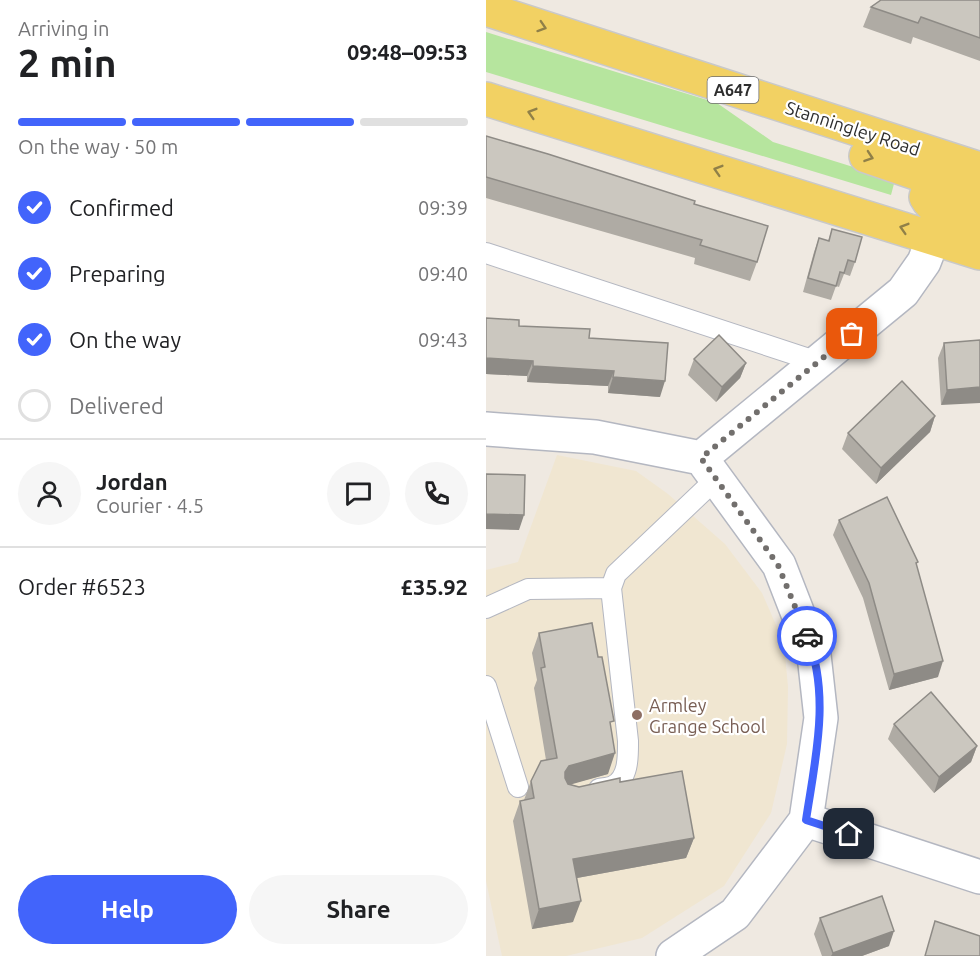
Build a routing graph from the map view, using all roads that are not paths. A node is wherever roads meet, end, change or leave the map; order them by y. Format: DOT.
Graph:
graph roads {
  1 [pos="486,9"];
  2 [pos="486,99"];
  3 [pos="935,167"];
  4 [pos="980,169"];
  5 [pos="980,200"];
  6 [pos="940,225"];
  7 [pos="978,241"];
  8 [pos="486,253"];
  9 [pos="818,362"];
  10 [pos="486,429"];
  11 [pos="708,469"];
  12 [pos="611,588"];
  13 [pos="486,608"];
  14 [pos="486,686"];
  15 [pos="518,787"];
  16 [pos="580,794"];
  17 [pos="806,820"];
  18 [pos="980,877"];
  19 [pos="673,956"];
  1 -- 3 [label="main road, Stanningley Road / A647, one-way"];
  6 -- 2 [label="main road, one-way"];
  3 -- 4 [label="main road, Stanningley Road / A647"];
  3 -- 5 [label="main road"];
  3 -- 6 [label="main road"];
  6 -- 7 [label="main road"];
  6 -- 9 [label="street"];
  8 -- 9 [label="lane"];
  9 -- 11 [label="street"];
  10 -- 11 [label="street"];
  11 -- 12 [label="lane"];
  11 -- 17 [label="street"];
  12 -- 13 [label="lane"];
  12 -- 16 [label="lane"];
  14 -- 15 [label="lane"];
  17 -- 18 [label="street"];
  17 -- 19 [label="street"];
}
